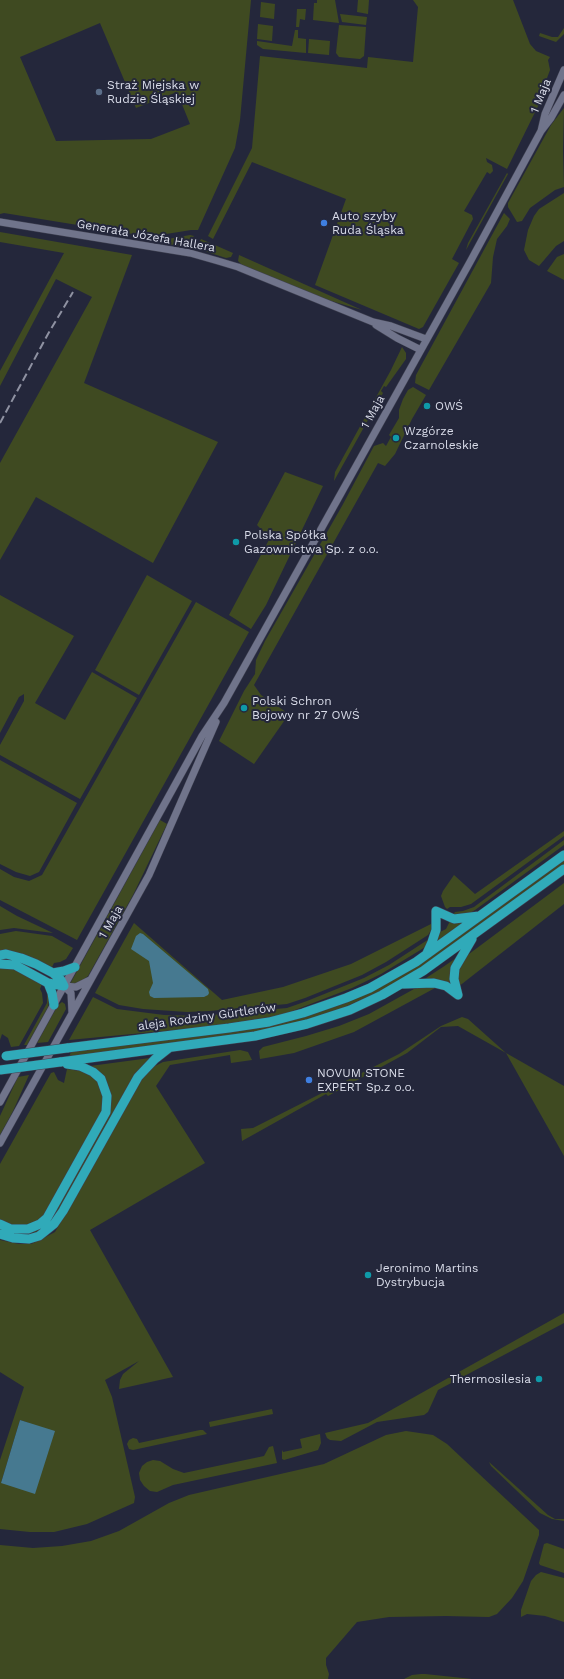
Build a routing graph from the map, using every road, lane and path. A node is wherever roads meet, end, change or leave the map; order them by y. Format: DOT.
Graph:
graph roads {
  1 [pos="564,70"];
  2 [pos="564,95"];
  3 [pos="541,131"];
  4 [pos="0,222"];
  5 [pos="373,322"];
  6 [pos="426,339"];
  7 [pos="421,350"];
  8 [pos="224,703"];
  9 [pos="564,855"];
  10 [pos="564,869"];
  11 [pos="482,915"];
  12 [pos="474,935"];
  13 [pos="0,955"];
  14 [pos="425,956"];
  15 [pos="0,964"];
  16 [pos="75,967"];
  17 [pos="53,973"];
  18 [pos="90,980"];
  19 [pos="48,983"];
  20 [pos="402,984"];
  21 [pos="64,986"];
  22 [pos="54,1005"];
  23 [pos="72,1013"];
  24 [pos="170,1048"];
  25 [pos="2,1056"];
  26 [pos="60,1062"];
  27 [pos="0,1070"];
  28 [pos="0,1102"];
  29 [pos="0,1143"];
  30 [pos="0,1224"];
  31 [pos="0,1234"];
  1 -- 3 [label="street, 1 Maja"];
  2 -- 3 [label="street, 1 Maja"];
  3 -- 6 [label="street, 1 Maja"];
  4 -- 5 [label="street, Generała Józefa Hallera"];
  5 -- 6 [label="street, Generała Józefa Hallera"];
  5 -- 7 [label="street, Generała Józefa Hallera"];
  6 -- 7 [label="street, 1 Maja"];
  7 -- 8 [label="street, 1 Maja"];
  8 -- 16 [label="street, 1 Maja"];
  8 -- 18 [label="street, 1 Maja"];
  9 -- 11 [label="main road, aleja Rodziny Gürtlerów"];
  10 -- 12 [label="main road, aleja Rodziny Gürtlerów"];
  11 -- 14 [label="main road, aleja Rodziny Gürtlerów"];
  11 -- 14 [label="main road"];
  12 -- 20 [label="main road, aleja Rodziny Gürtlerów"];
  12 -- 20 [label="main road"];
  13 -- 17 [label="main road"];
  14 -- 25 [label="main road, aleja Rodziny Gürtlerów, bridge"];
  15 -- 19 [label="main road"];
  16 -- 17 [label="main road"];
  16 -- 21 [label="street, 1 Maja"];
  17 -- 21 [label="main road"];
  18 -- 21 [label="street"];
  18 -- 23 [label="street, 1 Maja"];
  19 -- 21 [label="main road"];
  19 -- 22 [label="main road"];
  20 -- 24 [label="main road, aleja Rodziny Gürtlerów"];
  21 -- 22 [label="street, 1 Maja"];
  21 -- 23 [label="street"];
  22 -- 28 [label="street, 1 Maja"];
  23 -- 29 [label="street, 1 Maja"];
  24 -- 26 [label="main road, aleja Rodziny Gürtlerów"];
  24 -- 31 [label="main road"];
  26 -- 27 [label="main road, aleja Rodziny Gürtlerów, bridge"];
  26 -- 30 [label="main road"];
}
